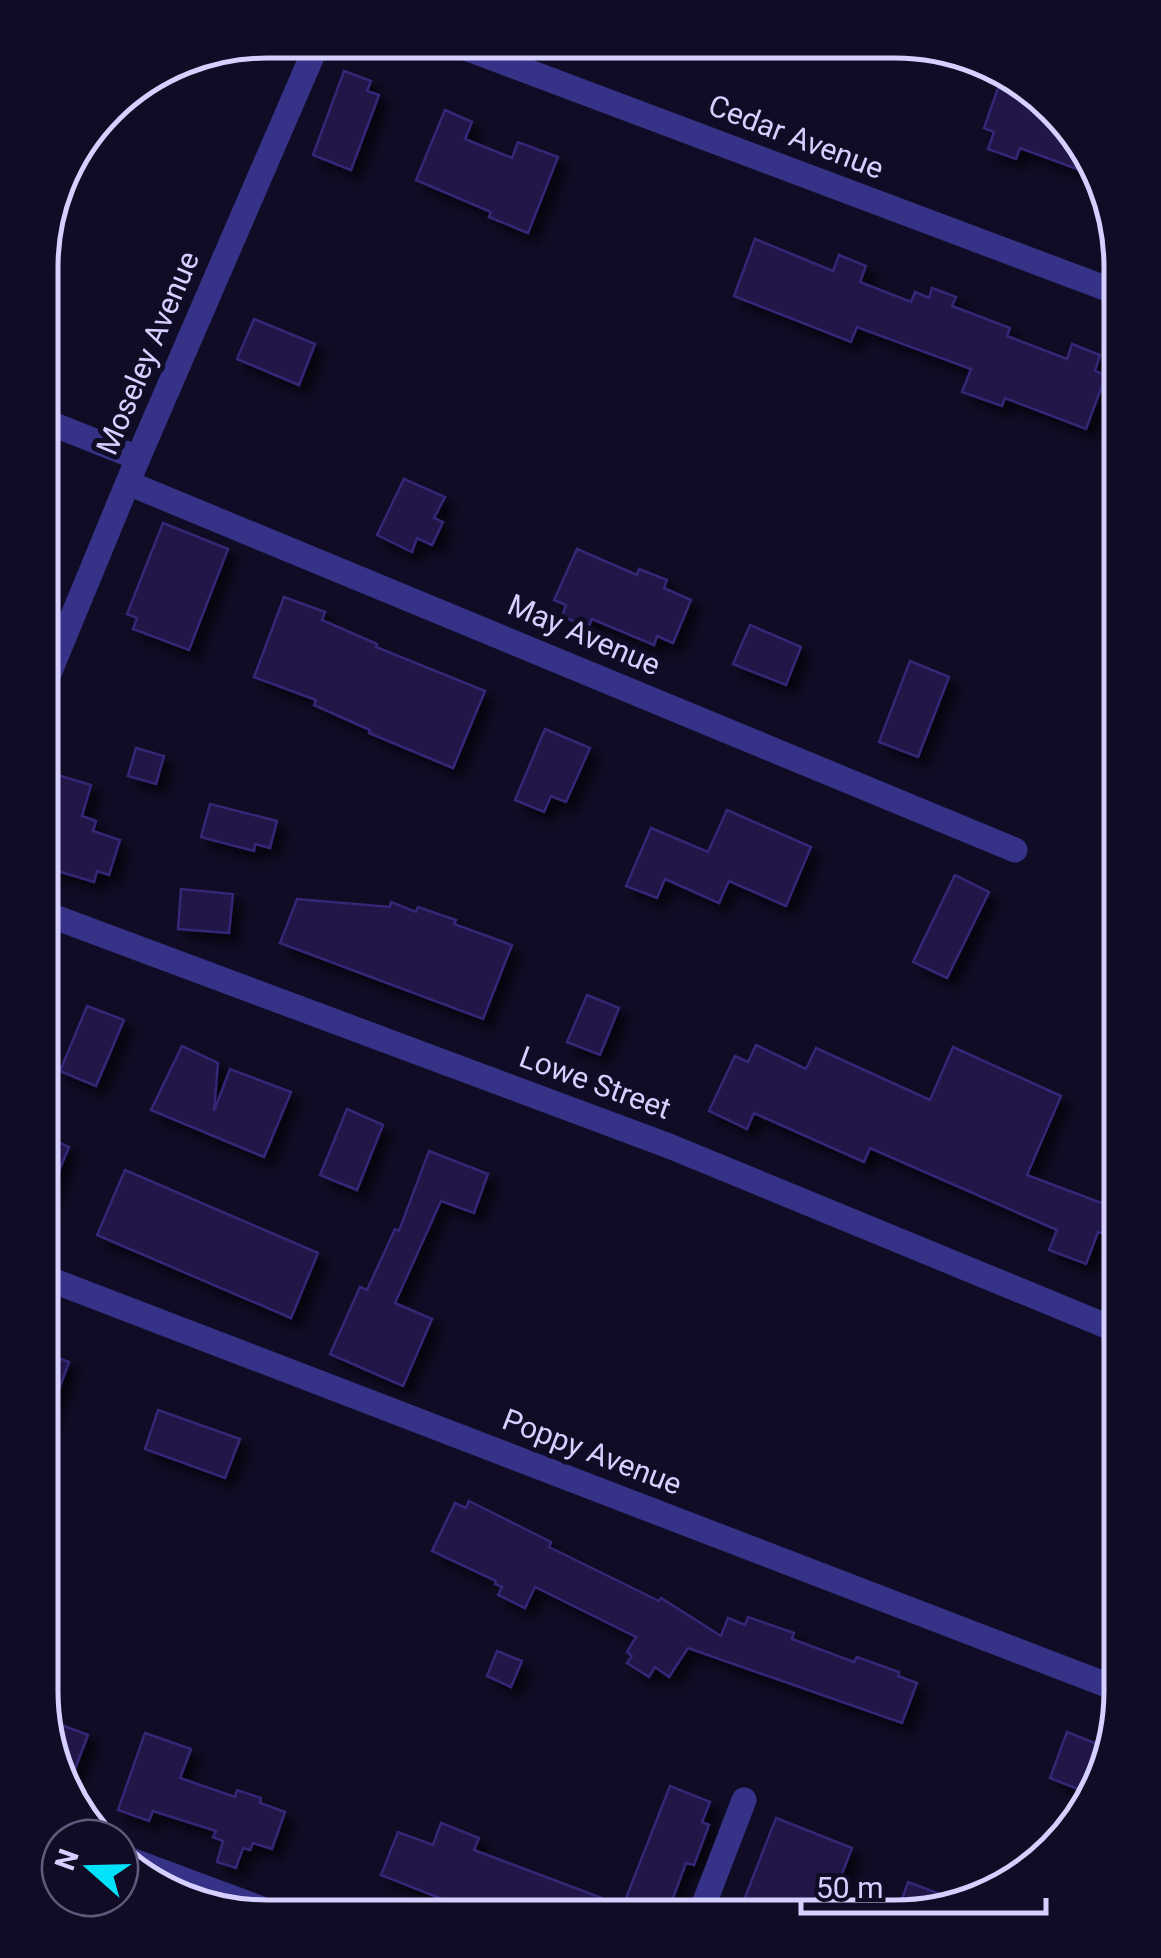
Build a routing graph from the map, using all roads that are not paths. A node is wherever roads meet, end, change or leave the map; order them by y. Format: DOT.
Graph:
graph roads {
  1 [pos="311,58"];
  2 [pos="493,58"];
  3 [pos="1104,288"];
  4 [pos="58,426"];
  5 [pos="138,458"];
  6 [pos="128,483"];
  7 [pos="58,653"];
  8 [pos="1015,850"];
  9 [pos="58,918"];
  10 [pos="58,1283"];
  11 [pos="1103,1325"];
  12 [pos="1103,1683"];
  13 [pos="744,1800"];
  14 [pos="161,1871"];
  15 [pos="228,1896"];
  16 [pos="706,1900"];
  1 -- 5 [label="street, Moseley Avenue"];
  2 -- 3 [label="street, Cedar Avenue"];
  4 -- 5 [label="street"];
  5 -- 6 [label="street, Moseley Avenue"];
  6 -- 7 [label="street, Moseley Avenue"];
  6 -- 8 [label="street, May Avenue"];
  9 -- 11 [label="street, Lowe Street"];
  10 -- 12 [label="street, Poppy Avenue"];
  13 -- 16 [label="street"];
  14 -- 15 [label="street"];
}
